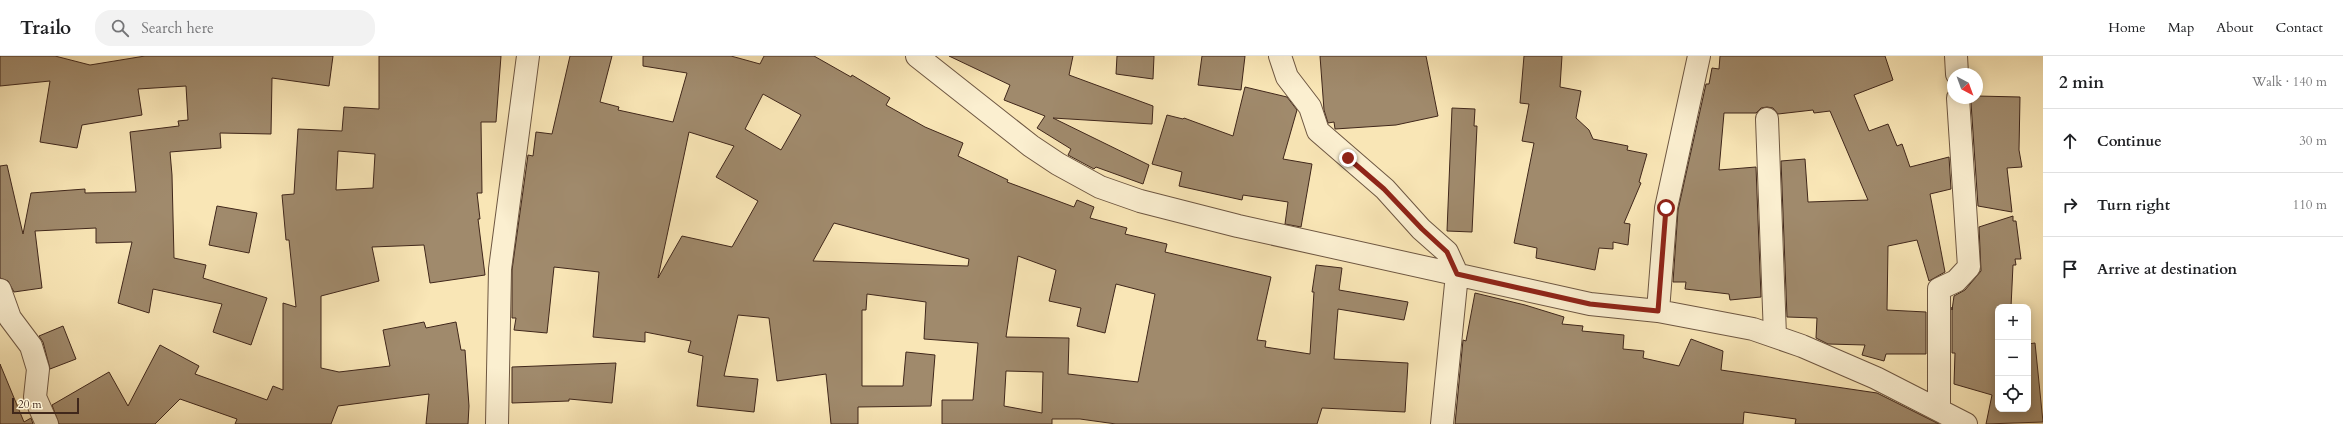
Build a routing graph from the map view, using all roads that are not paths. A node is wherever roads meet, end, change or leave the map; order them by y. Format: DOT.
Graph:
graph roads {
  1 [pos="528,56"];
  2 [pos="917,56"];
  3 [pos="1280,56"];
  4 [pos="1699,56"];
  5 [pos="1956,56"];
  6 [pos="1957,68"];
  7 [pos="1958,104"];
  8 [pos="1767,120"];
  9 [pos="1457,274"];
  10 [pos="0,290"];
  11 [pos="1658,311"];
  12 [pos="1775,336"];
  13 [pos="1939,410"];
  14 [pos="48,424"];
  15 [pos="497,424"];
  16 [pos="1442,424"];
  17 [pos="1966,424"];
  1 -- 15 [label="street"];
  2 -- 9 [label="street"];
  3 -- 9 [label="street"];
  4 -- 11 [label="street"];
  5 -- 6 [label="street"];
  7 -- 13 [label="street"];
  8 -- 12 [label="street"];
  9 -- 11 [label="street"];
  9 -- 16 [label="street"];
  10 -- 14 [label="street"];
  11 -- 12 [label="street"];
  12 -- 13 [label="street"];
  13 -- 17 [label="street"];
}
